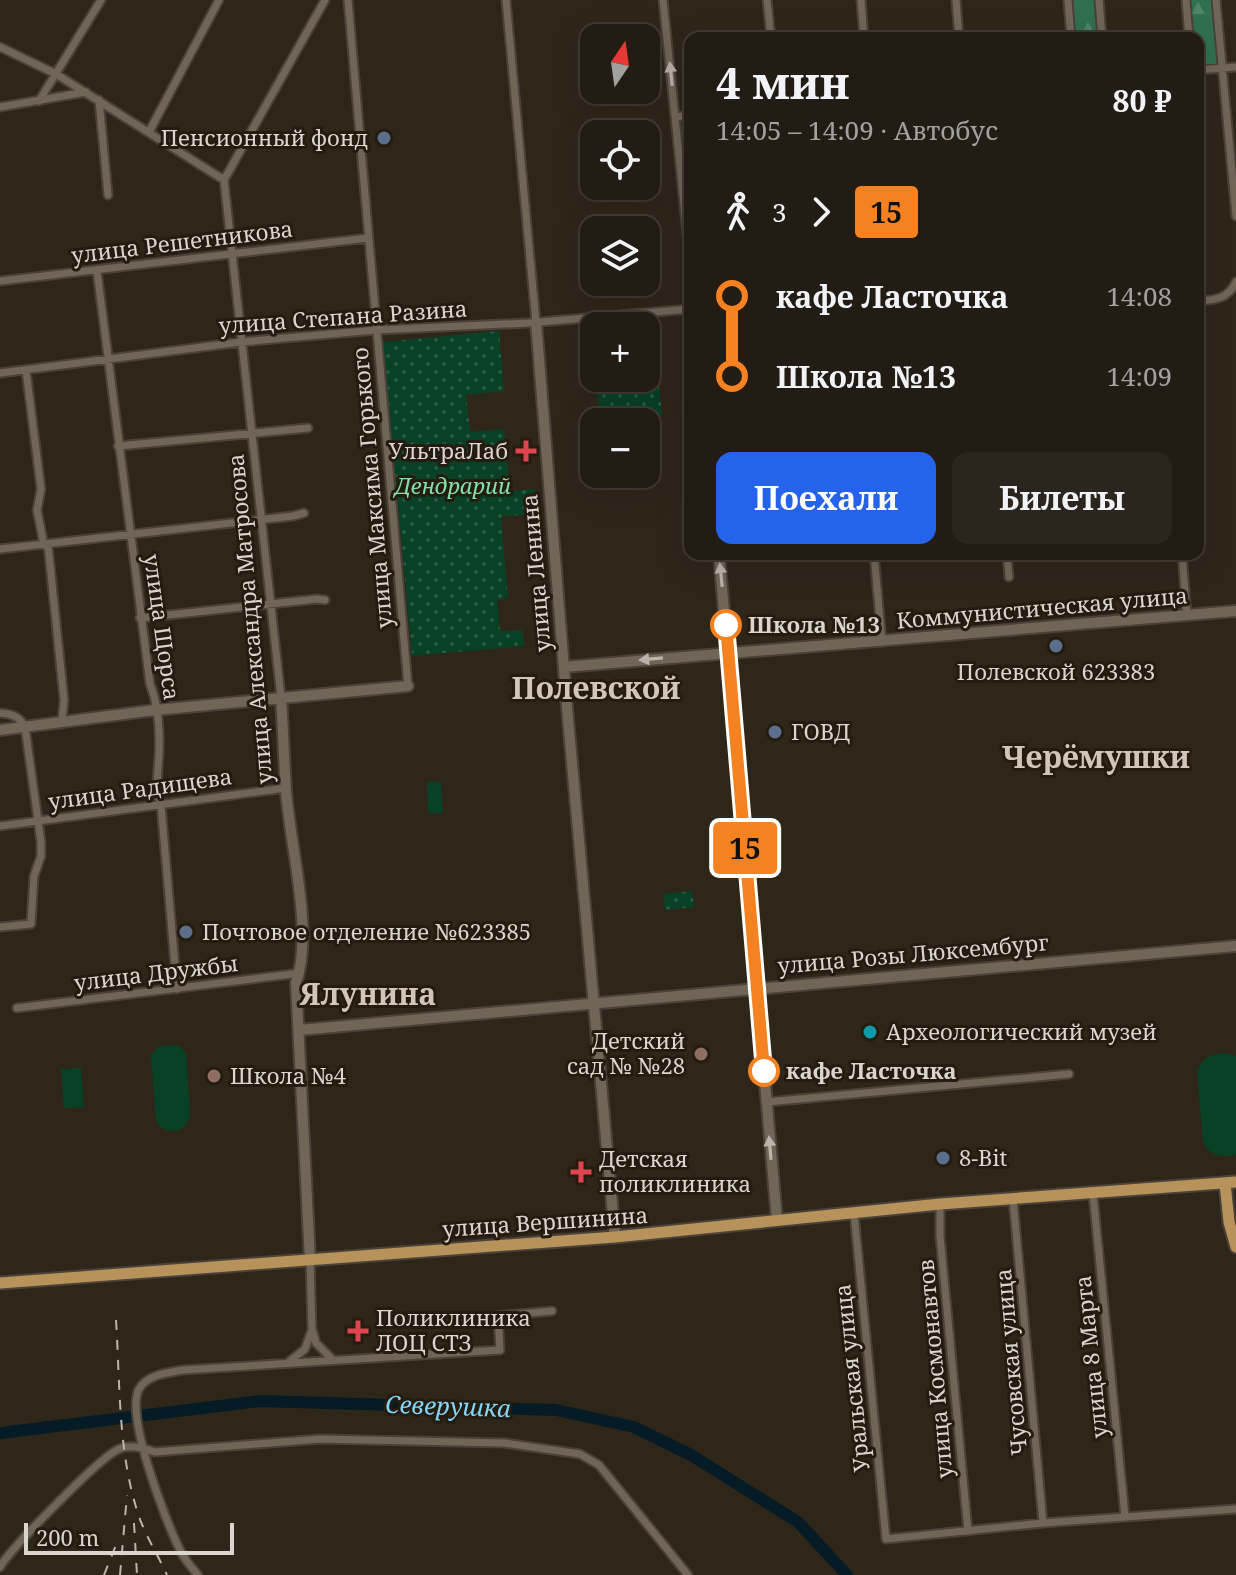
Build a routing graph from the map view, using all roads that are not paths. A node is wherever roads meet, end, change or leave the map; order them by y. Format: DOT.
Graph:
graph roads {
  1 [pos="101,0"];
  2 [pos="219,0"];
  3 [pos="325,0"];
  4 [pos="348,0"];
  5 [pos="506,0"];
  6 [pos="663,0"];
  7 [pos="767,0"];
  8 [pos="861,0"];
  9 [pos="956,0"];
  10 [pos="1068,0"];
  11 [pos="1099,0"];
  12 [pos="1186,0"];
  13 [pos="1216,0"];
  14 [pos="770,32"];
  15 [pos="864,32"];
  16 [pos="959,32"];
  17 [pos="1071,32"];
  18 [pos="1102,32"];
  19 [pos="1189,32"];
  20 [pos="0,47"];
  21 [pos="1236,67"];
  22 [pos="1223,68"];
  23 [pos="1204,70"];
  24 [pos="56,74"];
  25 [pos="86,92"];
  26 [pos="99,100"];
  27 [pos="39,101"];
  28 [pos="0,107"];
  29 [pos="684,116"];
  30 [pos="675,117"];
  31 [pos="149,132"];
  32 [pos="224,180"];
  33 [pos="108,195"];
  34 [pos="684,205"];
  35 [pos="1236,216"];
  36 [pos="368,238"];
  37 [pos="232,255"];
  38 [pos="97,271"];
  39 [pos="0,281"];
  40 [pos="1236,282"];
  41 [pos="1204,300"];
  42 [pos="684,310"];
  43 [pos="536,322"];
  44 [pos="376,330"];
  45 [pos="241,342"];
  46 [pos="110,359"];
  47 [pos="26,370"];
  48 [pos="0,373"];
  49 [pos="308,428"];
  50 [pos="252,433"];
  51 [pos="118,446"];
  52 [pos="304,513"];
  53 [pos="262,520"];
  54 [pos="131,535"];
  55 [pos="46,545"];
  56 [pos="0,549"];
  57 [pos="720,560"];
  58 [pos="875,560"];
  59 [pos="1008,560"];
  60 [pos="1182,560"];
  61 [pos="1009,577"];
  62 [pos="325,600"];
  63 [pos="270,604"];
  64 [pos="1236,611"];
  65 [pos="1187,616"];
  66 [pos="140,618"];
  67 [pos="882,642"];
  68 [pos="729,652"];
  69 [pos="564,667"];
  70 [pos="408,686"];
  71 [pos="281,697"];
  72 [pos="155,710"];
  73 [pos="0,713"];
  74 [pos="62,721"];
  75 [pos="25,727"];
  76 [pos="0,730"];
  77 [pos="286,788"];
  78 [pos="161,805"];
  79 [pos="40,821"];
  80 [pos="0,826"];
  81 [pos="0,927"];
  82 [pos="1236,946"];
  83 [pos="300,973"];
  84 [pos="757,988"];
  85 [pos="177,989"];
  86 [pos="594,1002"];
  87 [pos="17,1008"];
  88 [pos="299,1030"];
  89 [pos="1069,1074"];
  90 [pos="767,1102"];
  91 [pos="1230,1182"];
  92 [pos="1093,1194"];
  93 [pos="1013,1199"];
  94 [pos="940,1204"];
  95 [pos="854,1213"];
  96 [pos="777,1220"];
  97 [pos="615,1237"];
  98 [pos="1236,1247"];
  99 [pos="310,1260"];
  100 [pos="0,1283"];
  101 [pos="552,1311"];
  102 [pos="312,1330"];
  103 [pos="332,1359"];
  104 [pos="289,1362"];
  105 [pos="141,1447"];
  106 [pos="1236,1509"];
  107 [pos="1125,1516"];
  108 [pos="1043,1523"];
  109 [pos="968,1531"];
  110 [pos="0,1567"];
  111 [pos="198,1575"];
  112 [pos="688,1575"];
  1 -- 24 [label="street"];
  2 -- 31 [label="street"];
  3 -- 32 [label="street"];
  4 -- 36 [label="street, улица Максима Горького"];
  5 -- 43 [label="street, улица Ленина"];
  30 -- 6 [label="street, one-way"];
  7 -- 14 [label="street"];
  8 -- 15 [label="street"];
  9 -- 16 [label="street"];
  10 -- 17 [label="street"];
  11 -- 18 [label="street"];
  12 -- 19 [label="street"];
  13 -- 22 [label="street"];
  20 -- 24 [label="street"];
  21 -- 22 [label="street"];
  22 -- 23 [label="street"];
  22 -- 35 [label="street"];
  24 -- 25 [label="street"];
  24 -- 27 [label="street"];
  25 -- 26 [label="street"];
  25 -- 27 [label="street"];
  26 -- 31 [label="street"];
  26 -- 33 [label="street"];
  27 -- 28 [label="street"];
  29 -- 30 [label="street"];
  30 -- 34 [label="street"];
  31 -- 32 [label="street"];
  32 -- 37 [label="street, улица Александра Матросова"];
  36 -- 37 [label="street, улица Решетникова"];
  36 -- 44 [label="street, улица Максима Горького"];
  37 -- 38 [label="street, улица Решетникова"];
  37 -- 45 [label="street, улица Александра Матросова"];
  38 -- 39 [label="street, улица Решетникова"];
  38 -- 46 [label="street, улица Щорса"];
  40 -- 41 [label="street"];
  42 -- 43 [label="street, улица Степана Разина"];
  43 -- 44 [label="street, улица Степана Разина"];
  43 -- 69 [label="street, улица Ленина"];
  44 -- 45 [label="street, улица Степана Разина"];
  44 -- 70 [label="street, улица Максима Горького"];
  45 -- 46 [label="street, улица Степана Разина"];
  45 -- 50 [label="street, улица Александра Матросова"];
  46 -- 47 [label="street, улица Степана Разина"];
  46 -- 51 [label="street, улица Щорса"];
  47 -- 48 [label="street, улица Степана Разина"];
  47 -- 55 [label="street"];
  49 -- 50 [label="street"];
  50 -- 51 [label="street"];
  50 -- 53 [label="street, улица Александра Матросова"];
  51 -- 54 [label="street, улица Щорса"];
  52 -- 53 [label="street"];
  53 -- 54 [label="street"];
  53 -- 63 [label="street, улица Александра Матросова"];
  54 -- 55 [label="street"];
  54 -- 66 [label="street, улица Щорса"];
  55 -- 56 [label="street"];
  55 -- 74 [label="street"];
  68 -- 57 [label="street, one-way"];
  58 -- 67 [label="street"];
  59 -- 61 [label="street"];
  60 -- 65 [label="street"];
  62 -- 63 [label="street"];
  63 -- 66 [label="street"];
  63 -- 71 [label="street, улица Александра Матросова"];
  64 -- 65 [label="street, Коммунистическая улица"];
  65 -- 67 [label="street, Коммунистическая улица"];
  66 -- 72 [label="street, улица Щорса"];
  67 -- 68 [label="street, Коммунистическая улица"];
  68 -- 69 [label="street, Коммунистическая улица, one-way"];
  68 -- 84 [label="street"];
  69 -- 86 [label="street, улица Ленина"];
  70 -- 71 [label="street"];
  71 -- 72 [label="street"];
  71 -- 77 [label="street, улица Александра Матросова"];
  72 -- 74 [label="street"];
  72 -- 78 [label="street, улица Щорса"];
  73 -- 75 [label="street"];
  74 -- 75 [label="street"];
  75 -- 76 [label="street"];
  75 -- 79 [label="street"];
  77 -- 78 [label="street, улица Радищева"];
  77 -- 83 [label="street, улица Александра Матросова"];
  78 -- 79 [label="street, улица Радищева"];
  78 -- 85 [label="street, улица Щорса"];
  79 -- 80 [label="street, улица Радищева"];
  79 -- 81 [label="street"];
  82 -- 84 [label="street, улица Розы Люксембург"];
  83 -- 85 [label="street, улица Дружбы"];
  83 -- 88 [label="street, улица Александра Матросова"];
  84 -- 86 [label="street, улица Розы Люксембург"];
  84 -- 90 [label="street"];
  85 -- 87 [label="street, улица Дружбы"];
  86 -- 88 [label="street, улица Розы Люксембург"];
  86 -- 97 [label="street, улица Ленина"];
  88 -- 99 [label="street, улица Александра Матросова"];
  89 -- 90 [label="street"];
  96 -- 90 [label="street, one-way"];
  91 -- 92 [label="main road, улица Вершинина"];
  91 -- 98 [label="main road"];
  92 -- 93 [label="main road, улица Вершинина"];
  92 -- 107 [label="street, улица 8 Марта"];
  93 -- 94 [label="main road, улица Вершинина"];
  93 -- 108 [label="street, Чусовская улица"];
  94 -- 95 [label="main road, улица Вершинина"];
  94 -- 109 [label="street, улица Космонавтов"];
  95 -- 96 [label="main road, улица Вершинина"];
  95 -- 109 [label="street, Уральская улица"];
  96 -- 97 [label="main road, улица Вершинина"];
  97 -- 99 [label="main road, улица Вершинина"];
  99 -- 100 [label="main road, улица Вершинина"];
  99 -- 102 [label="street"];
  101 -- 103 [label="street"];
  102 -- 103 [label="street"];
  102 -- 104 [label="street"];
  103 -- 104 [label="street"];
  104 -- 105 [label="street"];
  105 -- 110 [label="street"];
  105 -- 111 [label="street"];
  105 -- 112 [label="street"];
  106 -- 107 [label="street"];
  107 -- 108 [label="street"];
  108 -- 109 [label="street"];
}
